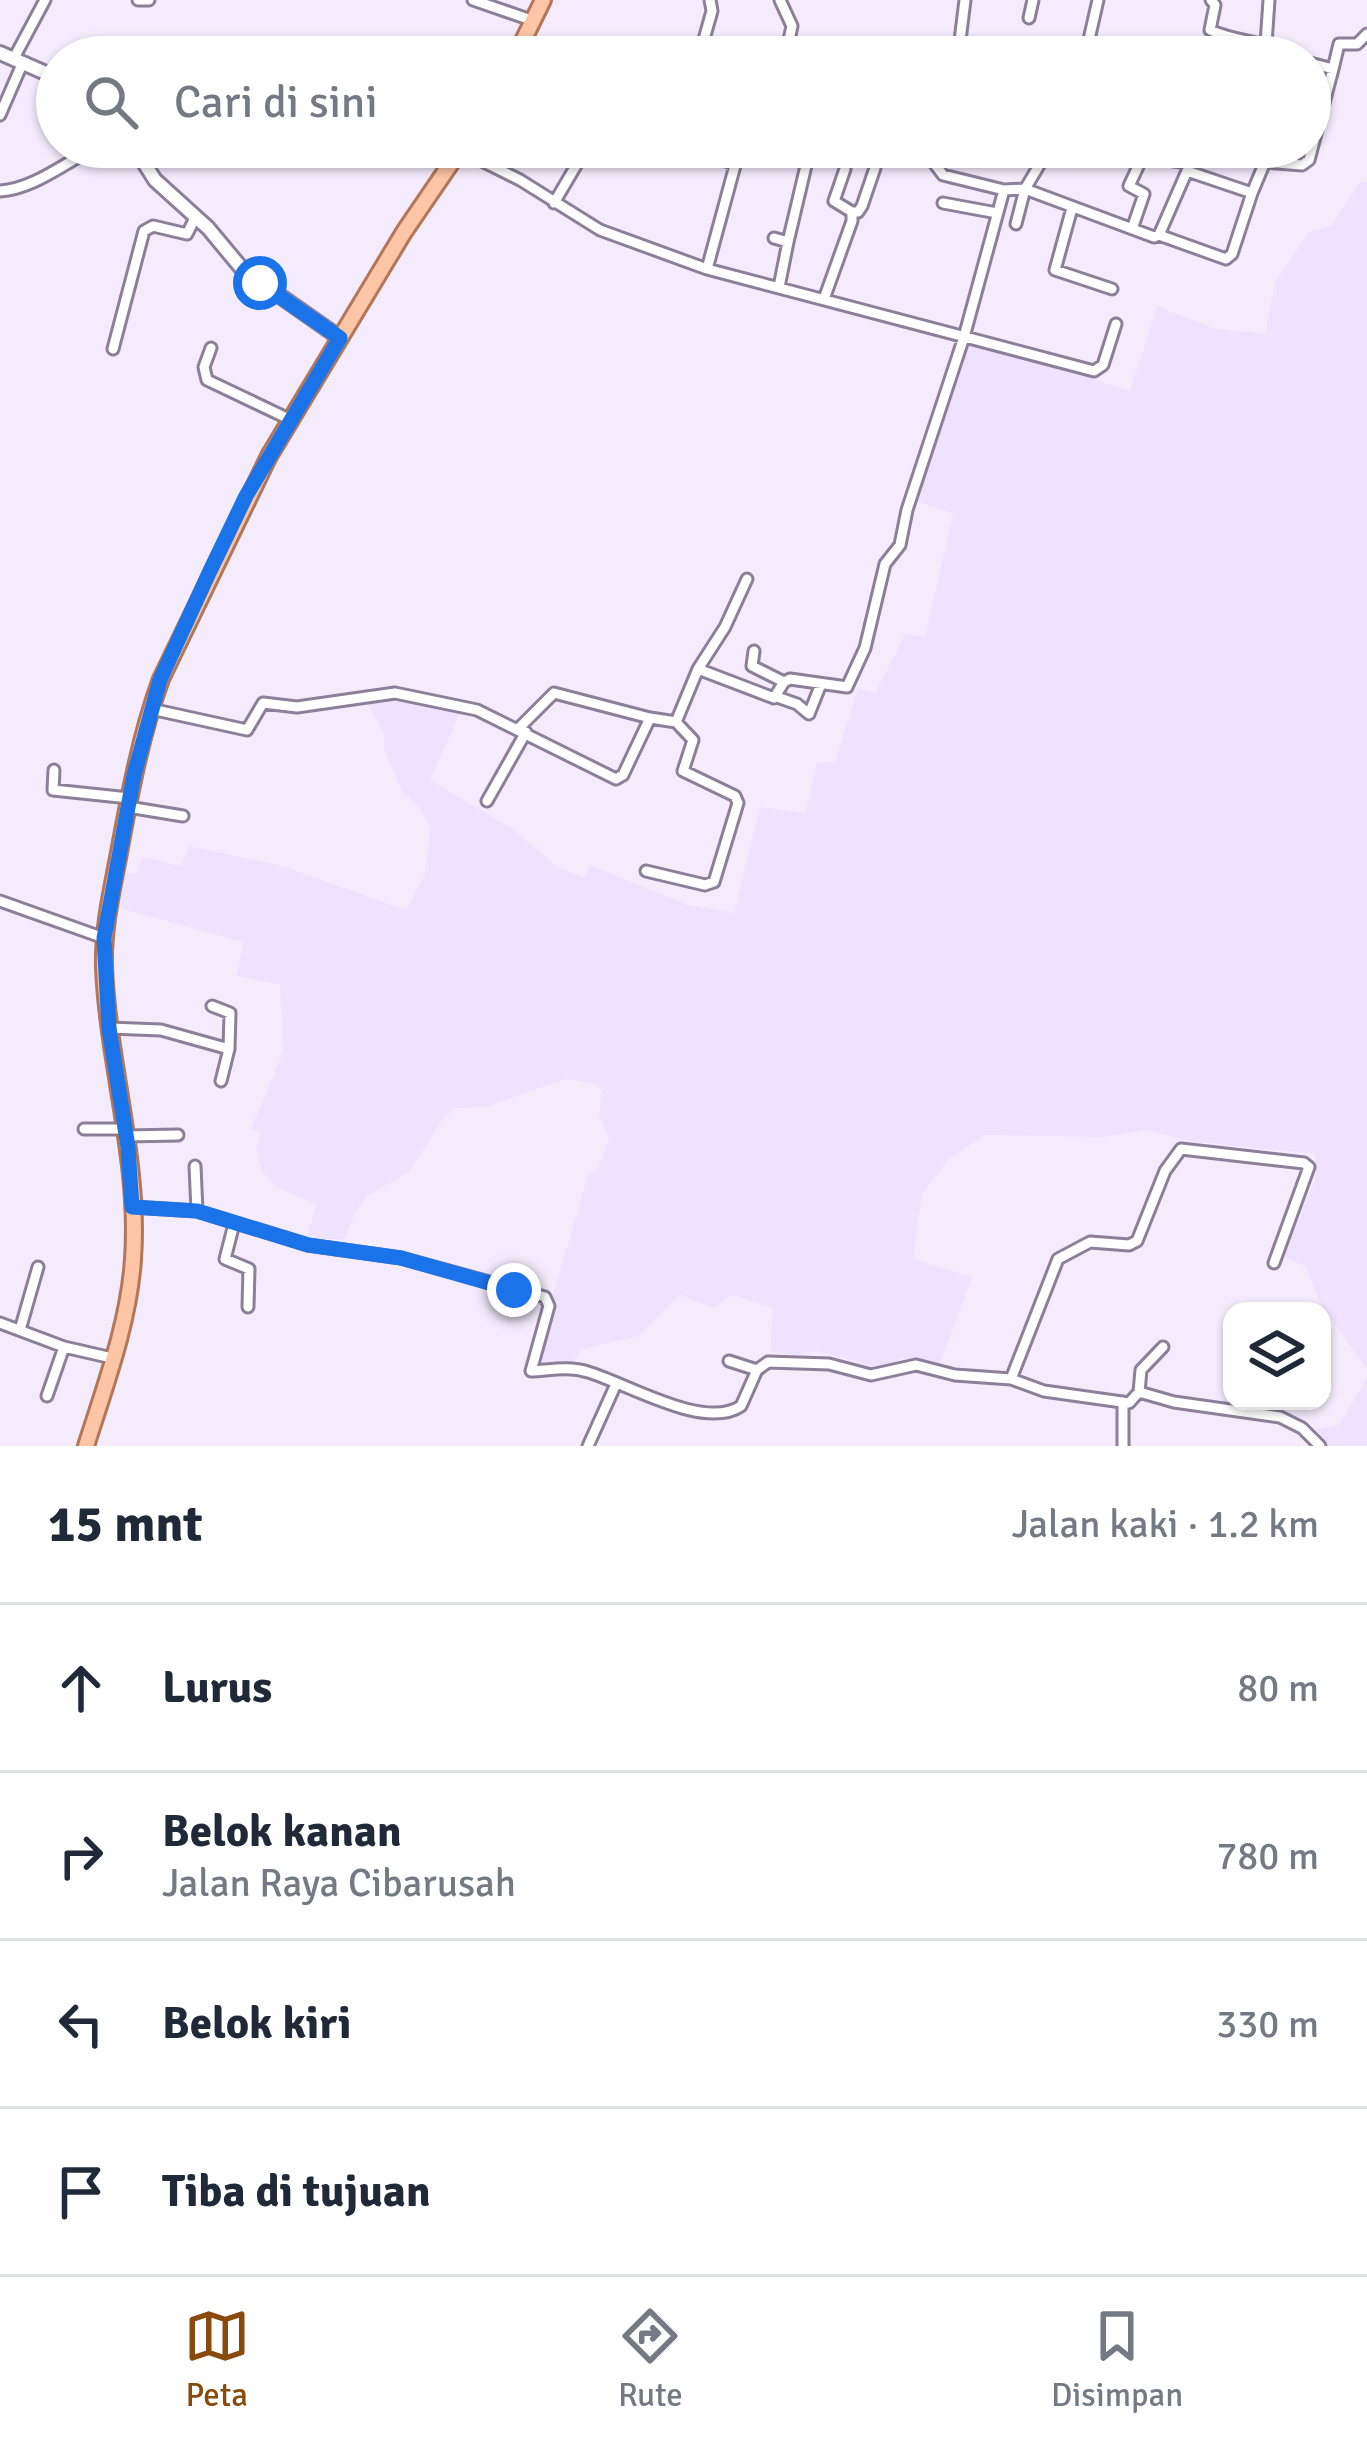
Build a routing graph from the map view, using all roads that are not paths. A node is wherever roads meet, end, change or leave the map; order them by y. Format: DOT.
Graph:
graph roads {
  1 [pos="46,0"];
  2 [pos="138,0"];
  3 [pos="148,0"];
  4 [pos="472,0"];
  5 [pos="544,0"];
  6 [pos="710,0"];
  7 [pos="780,0"];
  8 [pos="965,0"];
  9 [pos="1033,0"];
  10 [pos="1098,0"];
  11 [pos="1211,0"];
  12 [pos="1269,0"];
  13 [pos="1029,18"];
  14 [pos="534,21"];
  15 [pos="527,36"];
  16 [pos="527,36"];
  17 [pos="705,36"];
  18 [pos="790,36"];
  19 [pos="961,36"];
  20 [pos="1090,36"];
  21 [pos="1226,36"];
  22 [pos="1267,36"];
  23 [pos="1366,38"];
  24 [pos="12,58"];
  25 [pos="1333,69"];
  26 [pos="1331,77"];
  27 [pos="0,115"];
  28 [pos="55,168"];
  29 [pos="147,168"];
  30 [pos="451,168"];
  31 [pos="498,168"];
  32 [pos="575,168"];
  33 [pos="733,168"];
  34 [pos="805,168"];
  35 [pos="875,168"];
  36 [pos="938,168"];
  37 [pos="1037,168"];
  38 [pos="1137,168"];
  39 [pos="1188,168"];
  40 [pos="1190,168"];
  41 [pos="1262,168"];
  42 [pos="844,169"];
  43 [pos="1024,189"];
  44 [pos="1004,190"];
  45 [pos="0,191"];
  46 [pos="1252,193"];
  47 [pos="554,203"];
  48 [pos="943,203"];
  49 [pos="1072,208"];
  50 [pos="852,212"];
  51 [pos="998,214"];
  52 [pos="195,218"];
  53 [pos="1016,224"];
  54 [pos="1132,229"];
  55 [pos="1159,235"];
  56 [pos="774,238"];
  57 [pos="788,242"];
  58 [pos="706,269"];
  59 [pos="779,287"];
  60 [pos="1112,290"];
  61 [pos="824,298"];
  62 [pos="1116,324"];
  63 [pos="964,337"];
  64 [pos="340,338"];
  65 [pos="211,348"];
  66 [pos="113,349"];
  67 [pos="291,420"];
  68 [pos="747,579"];
  69 [pos="754,651"];
  70 [pos="698,669"];
  71 [pos="784,682"];
  72 [pos="821,684"];
  73 [pos="777,697"];
  74 [pos="151,709"];
  75 [pos="650,718"];
  76 [pos="676,722"];
  77 [pos="523,730"];
  78 [pos="54,770"];
  79 [pos="487,800"];
  80 [pos="128,803"];
  81 [pos="183,815"];
  82 [pos="646,871"];
  83 [pos="0,902"];
  84 [pos="104,938"];
  85 [pos="212,1006"];
  86 [pos="109,1028"];
  87 [pos="229,1049"];
  88 [pos="220,1081"];
  89 [pos="85,1129"];
  90 [pos="125,1132"];
  91 [pos="178,1135"];
  92 [pos="195,1166"];
  93 [pos="132,1207"];
  94 [pos="197,1211"];
  95 [pos="234,1225"];
  96 [pos="1274,1263"];
  97 [pos="38,1267"];
  98 [pos="248,1307"];
  99 [pos="0,1323"];
  100 [pos="20,1330"];
  101 [pos="64,1347"];
  102 [pos="1163,1347"];
  103 [pos="112,1358"];
  104 [pos="729,1361"];
  105 [pos="757,1370"];
  106 [pos="1011,1379"];
  107 [pos="616,1384"];
  108 [pos="1139,1391"];
  109 [pos="47,1396"];
  110 [pos="1124,1402"];
  111 [pos="86,1446"];
  112 [pos="588,1446"];
  113 [pos="1123,1446"];
  114 [pos="1320,1446"];
  1 -- 24 [label="street"];
  2 -- 3 [label="street"];
  4 -- 14 [label="street"];
  5 -- 14 [label="main road"];
  5 -- 16 [label="main road"];
  6 -- 17 [label="street"];
  7 -- 18 [label="street"];
  8 -- 19 [label="street"];
  9 -- 13 [label="street"];
  10 -- 20 [label="street"];
  11 -- 21 [label="street"];
  12 -- 22 [label="street"];
  14 -- 15 [label="main road"];
  23 -- 25 [label="street"];
  24 -- 27 [label="street"];
  25 -- 26 [label="street"];
  28 -- 45 [label="street"];
  29 -- 52 [label="street"];
  30 -- 64 [label="main road"];
  31 -- 47 [label="street"];
  32 -- 47 [label="street"];
  33 -- 58 [label="street"];
  34 -- 57 [label="street"];
  35 -- 50 [label="street"];
  36 -- 44 [label="street"];
  37 -- 43 [label="street"];
  38 -- 54 [label="street"];
  39 -- 55 [label="street"];
  40 -- 46 [label="street"];
  41 -- 46 [label="street"];
  42 -- 50 [label="street"];
  43 -- 44 [label="street"];
  43 -- 49 [label="street"];
  43 -- 53 [label="street"];
  44 -- 51 [label="street"];
  46 -- 55 [label="street"];
  47 -- 58 [label="street"];
  48 -- 51 [label="street"];
  49 -- 54 [label="street"];
  49 -- 60 [label="street"];
  50 -- 61 [label="street"];
  51 -- 63 [label="street"];
  52 -- 64 [label="street"];
  52 -- 66 [label="street"];
  54 -- 55 [label="street"];
  56 -- 57 [label="street"];
  57 -- 59 [label="street"];
  58 -- 59 [label="street"];
  59 -- 61 [label="street"];
  61 -- 63 [label="street"];
  62 -- 63 [label="street"];
  63 -- 72 [label="street"];
  64 -- 67 [label="main road"];
  65 -- 67 [label="street"];
  67 -- 74 [label="main road"];
  68 -- 70 [label="street"];
  69 -- 71 [label="street"];
  70 -- 73 [label="street"];
  70 -- 76 [label="street"];
  71 -- 72 [label="street"];
  71 -- 73 [label="street"];
  72 -- 73 [label="street"];
  74 -- 77 [label="street"];
  74 -- 80 [label="main road"];
  75 -- 76 [label="street"];
  75 -- 77 [label="street"];
  75 -- 77 [label="street"];
  76 -- 82 [label="street"];
  77 -- 79 [label="street"];
  78 -- 80 [label="street"];
  80 -- 81 [label="street"];
  80 -- 84 [label="main road"];
  83 -- 84 [label="street"];
  84 -- 86 [label="main road"];
  85 -- 87 [label="street"];
  86 -- 87 [label="street"];
  86 -- 90 [label="main road"];
  87 -- 88 [label="street"];
  89 -- 90 [label="street"];
  90 -- 91 [label="street"];
  90 -- 93 [label="main road"];
  92 -- 94 [label="street"];
  93 -- 94 [label="street"];
  93 -- 103 [label="main road"];
  94 -- 95 [label="street"];
  95 -- 98 [label="street"];
  95 -- 107 [label="street"];
  96 -- 106 [label="street"];
  97 -- 100 [label="street"];
  99 -- 100 [label="street"];
  100 -- 101 [label="street"];
  101 -- 103 [label="street"];
  101 -- 109 [label="street"];
  102 -- 108 [label="street"];
  103 -- 111 [label="main road"];
  104 -- 105 [label="street"];
  105 -- 106 [label="street"];
  105 -- 107 [label="street"];
  106 -- 110 [label="street"];
  107 -- 112 [label="street"];
  108 -- 110 [label="street"];
  108 -- 114 [label="street"];
  110 -- 113 [label="street"];
}
